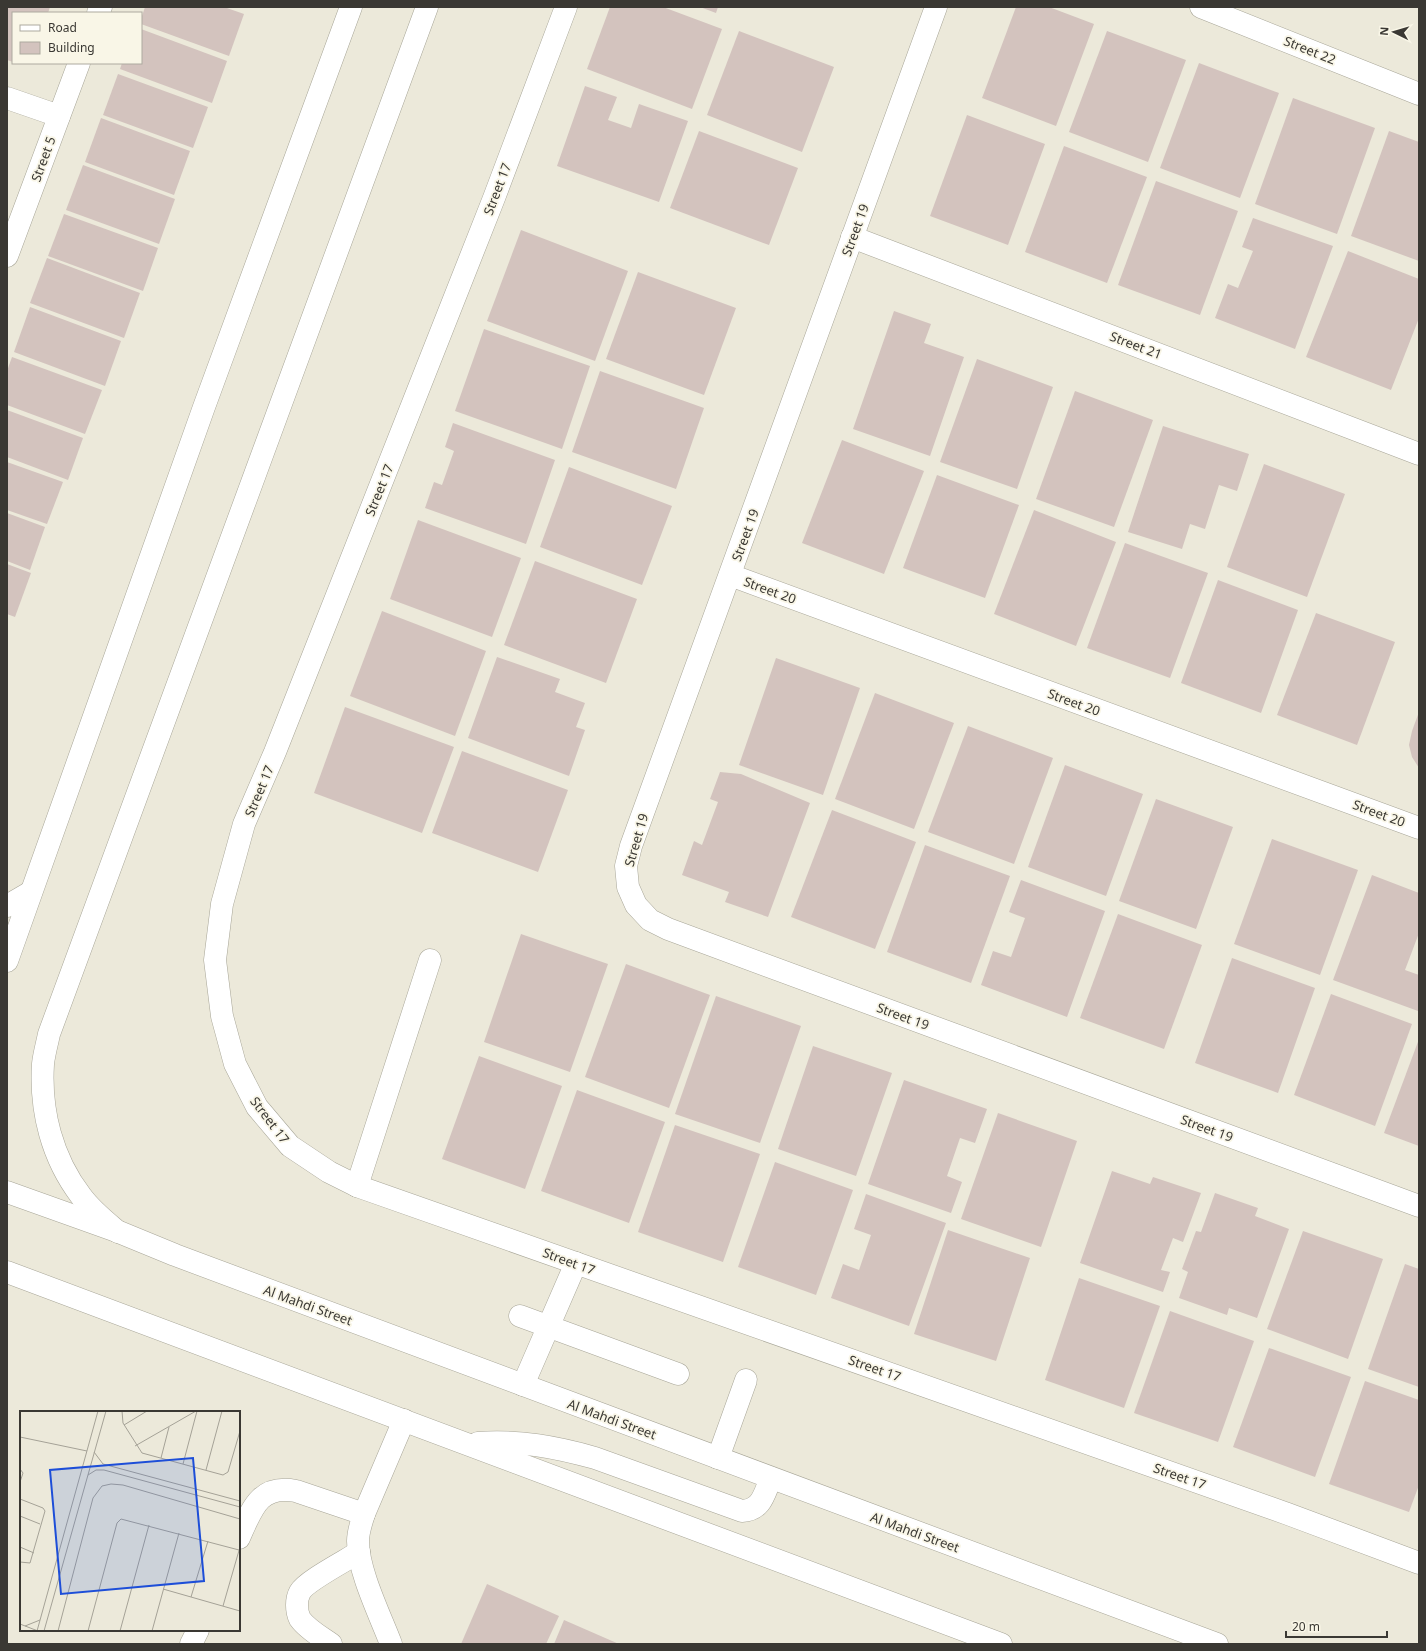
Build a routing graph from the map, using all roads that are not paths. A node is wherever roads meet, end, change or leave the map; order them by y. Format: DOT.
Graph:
graph roads {
  1 [pos="351,7"];
  2 [pos="427,7"];
  3 [pos="566,7"];
  4 [pos="936,7"];
  5 [pos="1201,7"];
  6 [pos="79,64"];
  7 [pos="1419,94"];
  8 [pos="7,98"];
  9 [pos="59,116"];
  10 [pos="852,237"];
  11 [pos="7,256"];
  12 [pos="1419,454"];
  13 [pos="730,575"];
  14 [pos="1419,828"];
  15 [pos="31,892"];
  16 [pos="7,906"];
  17 [pos="430,960"];
  18 [pos="7,961"];
  19 [pos="357,1186"];
  20 [pos="7,1192"];
  21 [pos="1419,1206"];
  22 [pos="119,1232"];
  23 [pos="576,1263"];
  24 [pos="7,1272"];
  25 [pos="520,1316"];
  26 [pos="548,1326"];
  27 [pos="678,1374"];
  28 [pos="746,1380"];
  29 [pos="523,1386"];
  30 [pos="404,1420"];
  31 [pos="469,1444"];
  32 [pos="718,1458"];
  33 [pos="771,1478"];
  34 [pos="364,1514"];
  35 [pos="240,1536"];
  36 [pos="359,1552"];
  37 [pos="1419,1563"];
  38 [pos="198,1631"];
  39 [pos="191,1644"];
  40 [pos="331,1644"];
  41 [pos="391,1644"];
  42 [pos="1001,1644"];
  43 [pos="1217,1644"];
  1 -- 15 [label="street"];
  2 -- 22 [label="street"];
  3 -- 19 [label="street, Street 17"];
  4 -- 10 [label="street, Street 19"];
  5 -- 7 [label="street, Street 22"];
  6 -- 9 [label="street, Street 5"];
  8 -- 9 [label="street"];
  9 -- 11 [label="street, Street 5"];
  10 -- 12 [label="street, Street 21"];
  10 -- 13 [label="street, Street 19"];
  13 -- 14 [label="street, Street 20"];
  13 -- 21 [label="street, Street 19"];
  15 -- 16 [label="street"];
  15 -- 18 [label="street"];
  17 -- 19 [label="street"];
  19 -- 23 [label="street, Street 17"];
  20 -- 22 [label="street, Al Mahdi Street"];
  22 -- 29 [label="street, Al Mahdi Street"];
  23 -- 26 [label="street"];
  23 -- 37 [label="street, Street 17"];
  24 -- 30 [label="street"];
  25 -- 26 [label="street"];
  26 -- 27 [label="street"];
  26 -- 29 [label="street"];
  28 -- 32 [label="street"];
  29 -- 32 [label="street, Al Mahdi Street"];
  30 -- 31 [label="street"];
  30 -- 34 [label="street"];
  31 -- 33 [label="street"];
  31 -- 42 [label="street"];
  32 -- 33 [label="street, Al Mahdi Street"];
  33 -- 43 [label="street, Al Mahdi Street"];
  34 -- 35 [label="street"];
  34 -- 36 [label="street"];
  36 -- 40 [label="street"];
  36 -- 41 [label="street"];
  38 -- 39 [label="street"];
}
